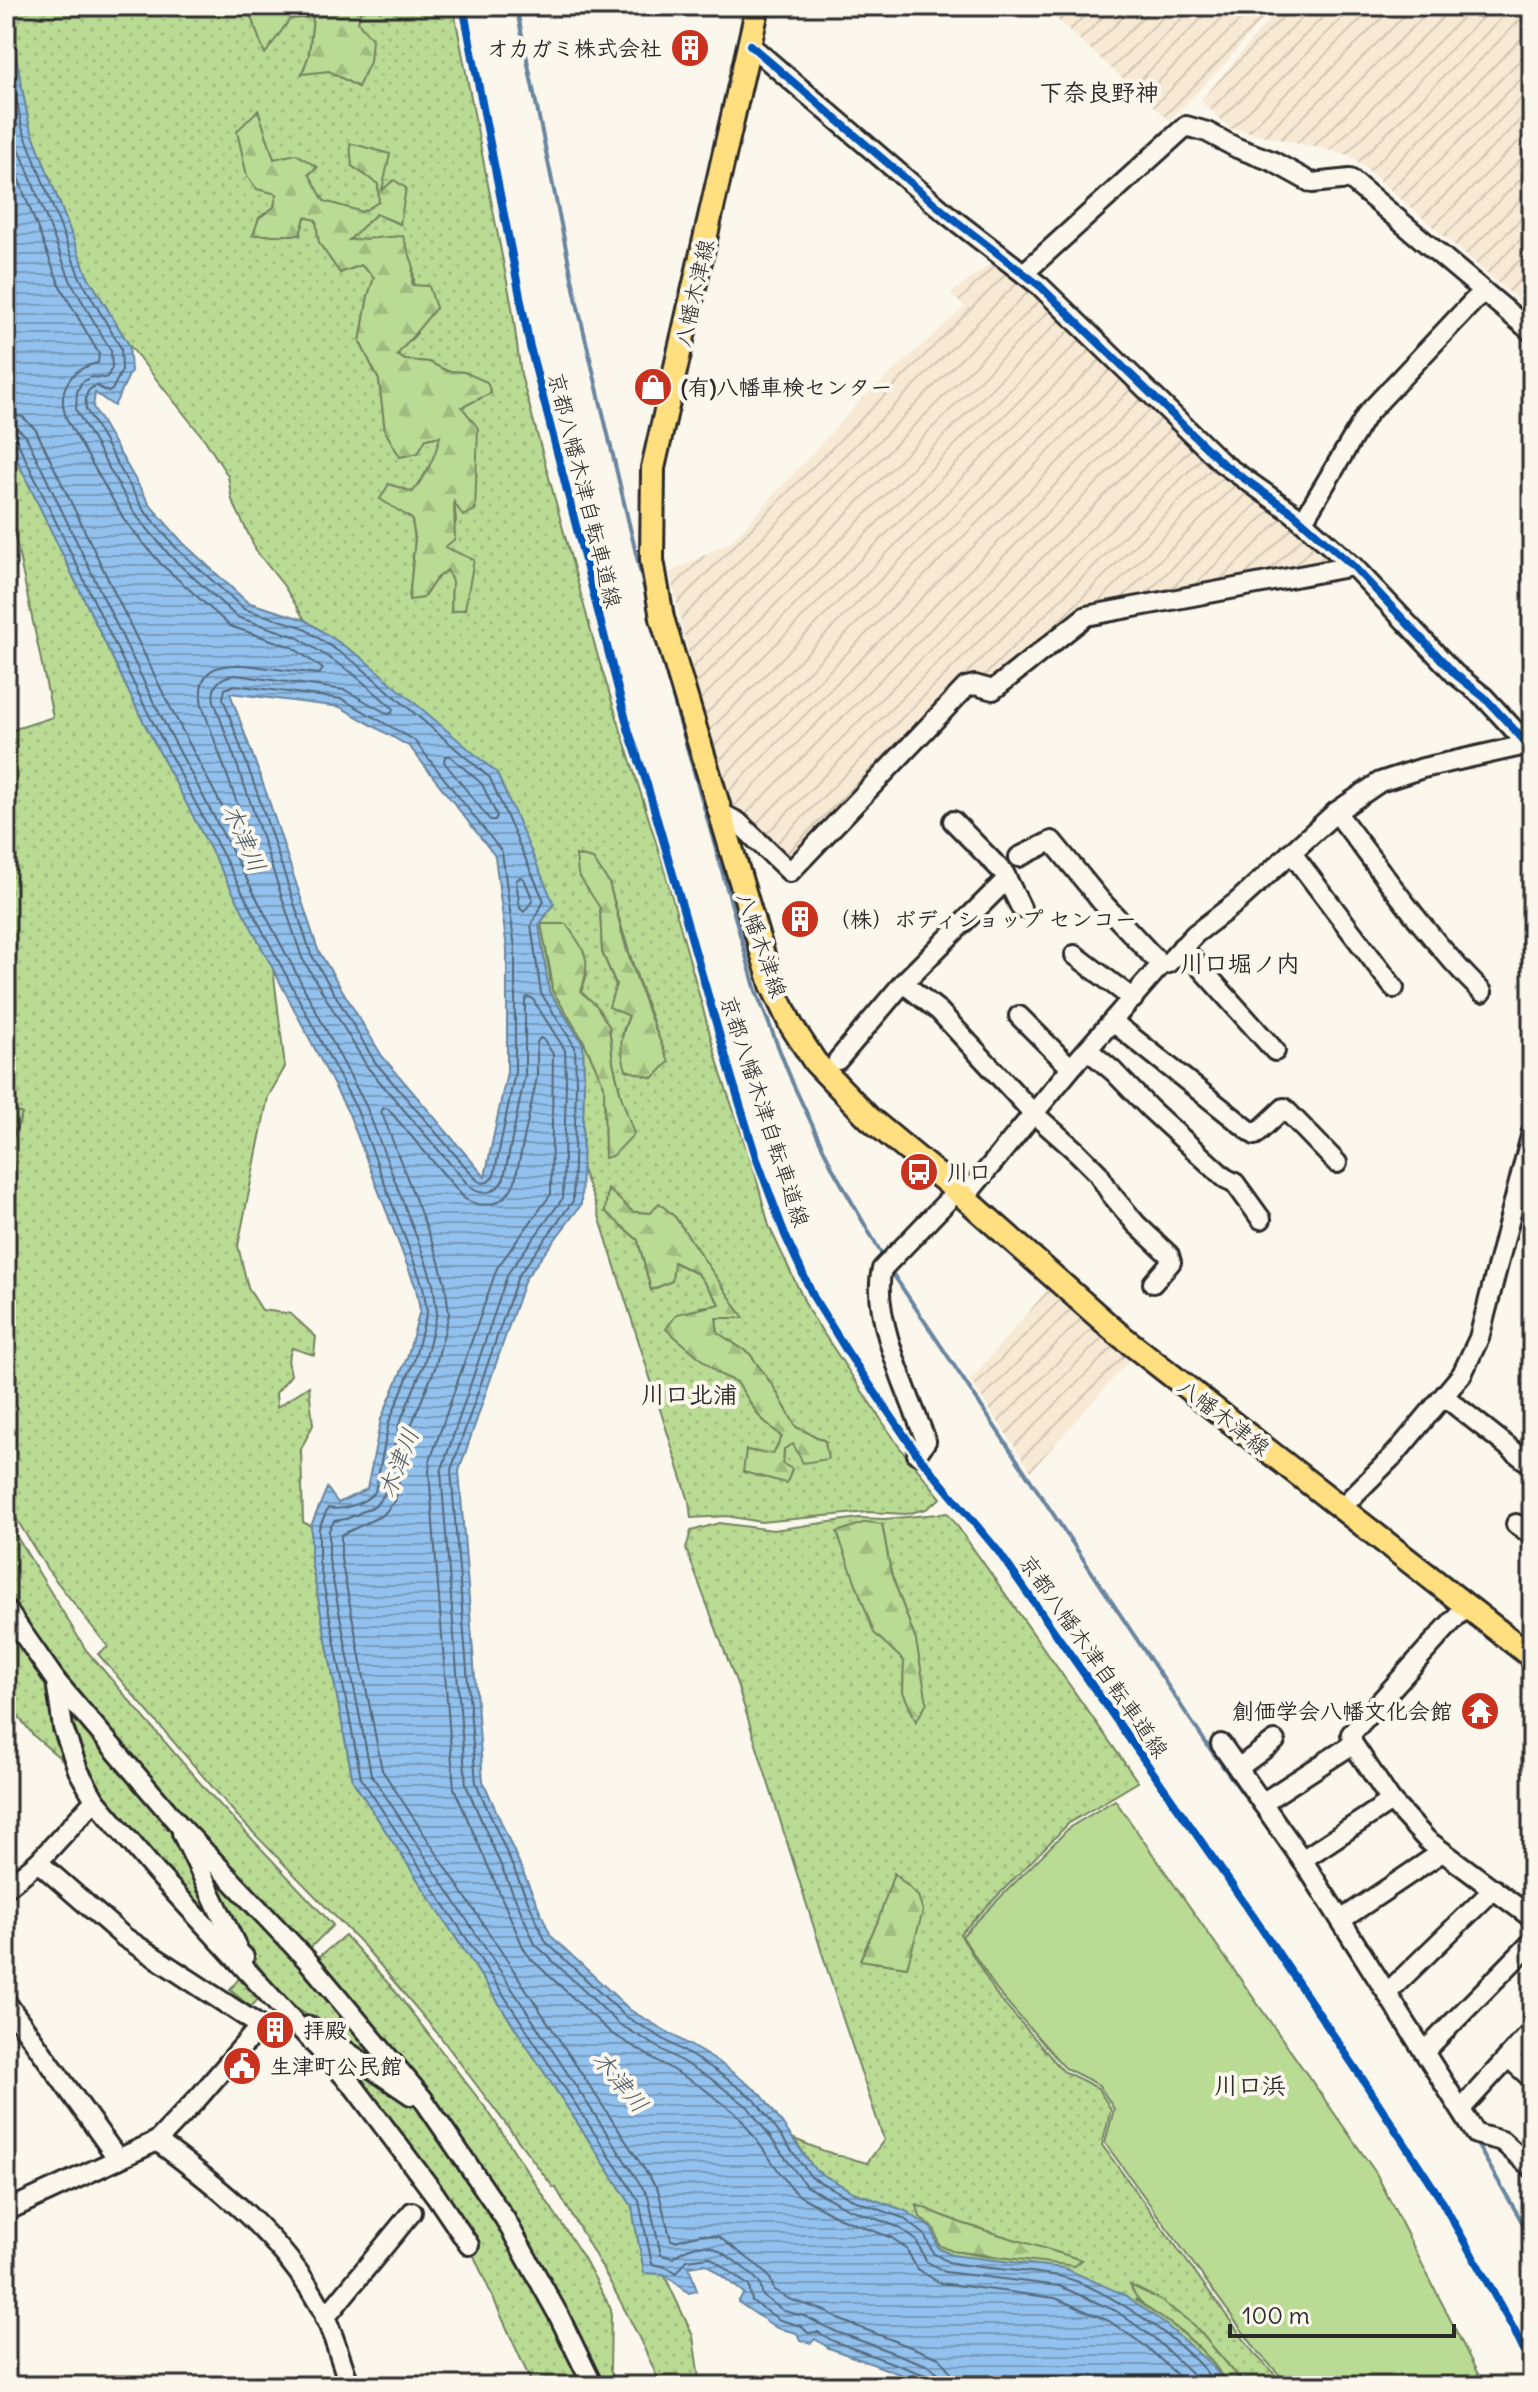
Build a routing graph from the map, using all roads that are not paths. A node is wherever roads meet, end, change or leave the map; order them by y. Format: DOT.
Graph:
graph roads {
  1 [pos="758,6"];
  2 [pos="750,45"];
  3 [pos="1024,273"];
  4 [pos="1483,291"];
  5 [pos="1532,332"];
  6 [pos="1303,521"];
  7 [pos="1353,566"];
  8 [pos="1529,747"];
  9 [pos="719,812"];
  10 [pos="1336,812"];
  11 [pos="953,821"];
  12 [pos="1045,829"];
  13 [pos="1291,852"];
  14 [pos="1019,857"];
  15 [pos="1005,876"];
  16 [pos="1021,908"];
  17 [pos="1182,947"];
  18 [pos="1075,955"];
  19 [pos="1161,965"];
  20 [pos="903,983"];
  21 [pos="1394,988"];
  22 [pos="1482,992"];
  23 [pos="1133,999"];
  24 [pos="1019,1016"];
  25 [pos="1113,1022"];
  26 [pos="1088,1050"];
  27 [pos="1275,1051"];
  28 [pos="838,1060"];
  29 [pos="1071,1068"];
  30 [pos="1033,1113"];
  31 [pos="1532,1132"];
  32 [pos="1528,1156"];
  33 [pos="1337,1163"];
  34 [pos="960,1195"];
  35 [pos="1261,1219"];
  36 [pos="1153,1283"];
  37 [pos="1445,1397"];
  38 [pos="917,1454"];
  39 [pos="1525,1460"];
  40 [pos="1341,1508"];
  41 [pos="1466,1606"];
  42 [pos="6,1609"];
  43 [pos="1532,1657"];
  44 [pos="56,1681"];
  45 [pos="1275,1741"];
  46 [pos="1221,1744"];
  47 [pos="1353,1744"];
  48 [pos="1238,1768"];
  49 [pos="95,1800"];
  50 [pos="1391,1801"];
  51 [pos="1262,1803"];
  52 [pos="180,1826"];
  53 [pos="1442,1852"];
  54 [pos="1302,1860"];
  55 [pos="38,1862"];
  56 [pos="6,1888"];
  57 [pos="1494,1889"];
  58 [pos="1532,1918"];
  59 [pos="1341,1920"];
  60 [pos="1532,1942"];
  61 [pos="1387,1993"];
  62 [pos="268,1994"];
  63 [pos="6,2002"];
  64 [pos="260,2026"];
  65 [pos="1532,2031"];
  66 [pos="1424,2052"];
  67 [pos="1509,2058"];
  68 [pos="1532,2079"];
  69 [pos="423,2099"];
  70 [pos="1461,2109"];
  71 [pos="157,2141"];
  72 [pos="118,2159"];
  73 [pos="1532,2168"];
  74 [pos="6,2211"];
  75 [pos="412,2212"];
  76 [pos="469,2245"];
  77 [pos="325,2318"];
  78 [pos="350,2386"];
  79 [pos="593,2386"];
  1 -- 2 [label="main road, 八幡木津線"];
  2 -- 3 [label="street"];
  2 -- 9 [label="main road, 八幡木津線"];
  3 -- 4 [label="street"];
  3 -- 6 [label="street"];
  4 -- 5 [label="street"];
  4 -- 6 [label="street"];
  6 -- 7 [label="street"];
  7 -- 8 [label="street"];
  7 -- 9 [label="street"];
  8 -- 10 [label="street"];
  9 -- 34 [label="main road, 八幡木津線"];
  10 -- 13 [label="street"];
  10 -- 22 [label="street"];
  11 -- 15 [label="street"];
  12 -- 14 [label="street"];
  13 -- 17 [label="street"];
  13 -- 21 [label="street"];
  14 -- 15 [label="street"];
  14 -- 19 [label="street"];
  15 -- 16 [label="street"];
  15 -- 20 [label="street"];
  17 -- 19 [label="street"];
  17 -- 27 [label="street"];
  18 -- 23 [label="street"];
  19 -- 23 [label="street"];
  20 -- 28 [label="street"];
  20 -- 30 [label="street"];
  23 -- 25 [label="street"];
  24 -- 29 [label="street"];
  25 -- 26 [label="street"];
  25 -- 33 [label="street"];
  26 -- 29 [label="street"];
  26 -- 35 [label="street"];
  29 -- 30 [label="street"];
  30 -- 34 [label="street"];
  30 -- 36 [label="street"];
  31 -- 32 [label="street"];
  32 -- 37 [label="street"];
  34 -- 38 [label="street"];
  34 -- 40 [label="main road, 八幡木津線"];
  37 -- 39 [label="street"];
  37 -- 40 [label="street"];
  40 -- 41 [label="main road, 八幡木津線"];
  41 -- 43 [label="main road, 八幡木津線"];
  41 -- 47 [label="street"];
  42 -- 44 [label="street"];
  44 -- 49 [label="street"];
  44 -- 52 [label="street"];
  45 -- 48 [label="street"];
  46 -- 48 [label="street"];
  47 -- 50 [label="street"];
  47 -- 51 [label="street"];
  48 -- 51 [label="street"];
  49 -- 55 [label="street"];
  49 -- 62 [label="street"];
  50 -- 53 [label="street"];
  50 -- 54 [label="street"];
  51 -- 54 [label="street"];
  52 -- 62 [label="street"];
  52 -- 69 [label="street"];
  53 -- 57 [label="street"];
  53 -- 59 [label="street"];
  54 -- 59 [label="street"];
  55 -- 56 [label="street"];
  55 -- 64 [label="street"];
  57 -- 58 [label="street"];
  57 -- 61 [label="street"];
  59 -- 61 [label="street"];
  60 -- 66 [label="street"];
  61 -- 66 [label="street"];
  62 -- 64 [label="street"];
  62 -- 69 [label="street"];
  62 -- 76 [label="street"];
  63 -- 72 [label="street"];
  64 -- 71 [label="street"];
  65 -- 67 [label="street"];
  66 -- 70 [label="street"];
  67 -- 68 [label="street"];
  67 -- 70 [label="street"];
  69 -- 79 [label="street"];
  70 -- 73 [label="street"];
  71 -- 72 [label="street"];
  71 -- 77 [label="street"];
  72 -- 74 [label="street"];
  75 -- 77 [label="street"];
  77 -- 78 [label="street"];
}
